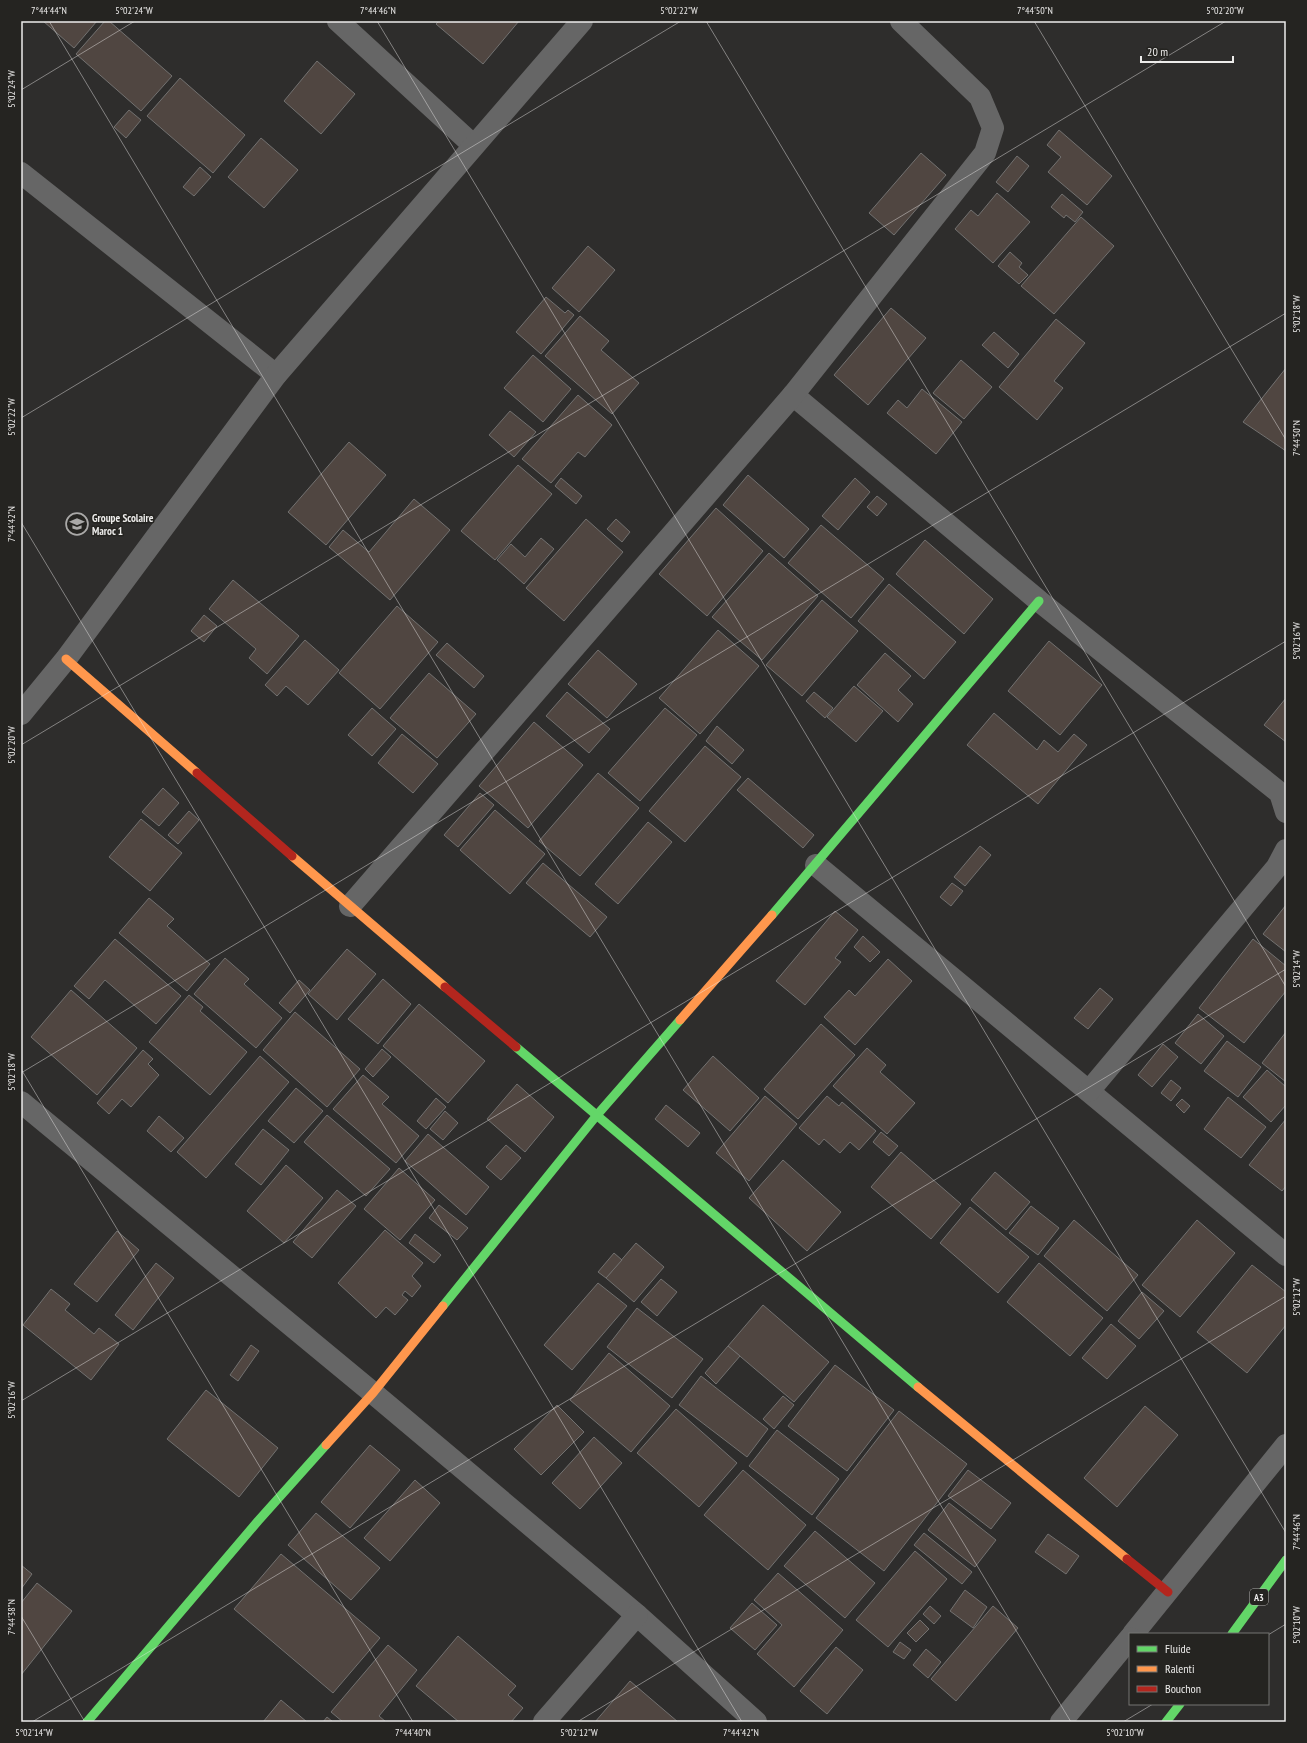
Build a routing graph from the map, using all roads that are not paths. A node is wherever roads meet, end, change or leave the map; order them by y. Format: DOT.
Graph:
graph roads {
  1 [pos="338,21"];
  2 [pos="582,21"];
  3 [pos="901,21"];
  4 [pos="473,145"];
  5 [pos="21,174"];
  6 [pos="276,375"];
  7 [pos="793,395"];
  8 [pos="1039,601"];
  9 [pos="66,659"];
  10 [pos="21,714"];
  11 [pos="1286,812"];
  12 [pos="1286,850"];
  13 [pos="816,865"];
  14 [pos="350,906"];
  15 [pos="1089,1090"];
  16 [pos="21,1102"];
  17 [pos="597,1115"];
  18 [pos="1286,1255"];
  19 [pos="373,1393"];
  20 [pos="1286,1445"];
  21 [pos="1286,1560"];
  22 [pos="1168,1592"];
  23 [pos="637,1615"];
  24 [pos="1134,1633"];
  25 [pos="1233,1633"];
  26 [pos="1129,1639"];
  27 [pos="1179,1705"];
  28 [pos="87,1722"];
  29 [pos="544,1722"];
  30 [pos="756,1722"];
  31 [pos="1061,1722"];
  32 [pos="1166,1722"];
  1 -- 4 [label="street"];
  2 -- 4 [label="street"];
  3 -- 7 [label="street"];
  4 -- 6 [label="street"];
  5 -- 6 [label="street"];
  6 -- 9 [label="street"];
  7 -- 8 [label="street"];
  7 -- 14 [label="street"];
  8 -- 11 [label="street"];
  8 -- 13 [label="main road"];
  9 -- 10 [label="street"];
  9 -- 14 [label="main road"];
  12 -- 15 [label="street"];
  13 -- 15 [label="street"];
  13 -- 17 [label="main road"];
  14 -- 17 [label="main road"];
  15 -- 18 [label="street"];
  16 -- 19 [label="street"];
  17 -- 19 [label="main road"];
  17 -- 22 [label="main road"];
  19 -- 23 [label="street"];
  19 -- 28 [label="main road"];
  20 -- 22 [label="street"];
  21 -- 25 [label="main road, A3"];
  22 -- 24 [label="street"];
  23 -- 29 [label="street"];
  23 -- 30 [label="street"];
  26 -- 31 [label="street"];
  27 -- 32 [label="main road"];
}
